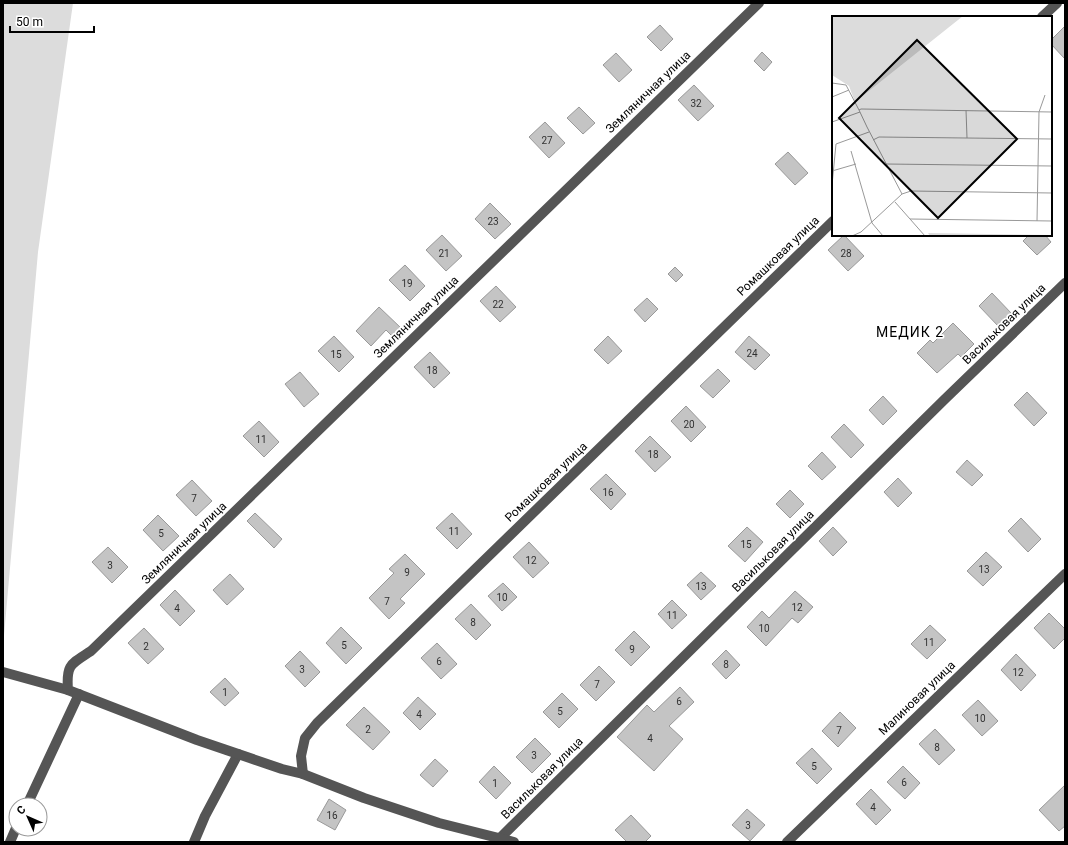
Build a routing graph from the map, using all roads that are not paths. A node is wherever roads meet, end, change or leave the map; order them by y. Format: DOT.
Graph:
graph roads {
  1 [pos="759,3"];
  2 [pos="1057,3"];
  3 [pos="1043,16"];
  4 [pos="832,221"];
  5 [pos="1065,283"];
  6 [pos="1065,574"];
  7 [pos="3,672"];
  8 [pos="68,690"];
  9 [pos="79,694"];
  10 [pos="238,754"];
  11 [pos="303,774"];
  12 [pos="31,797"];
  13 [pos="500,838"];
  14 [pos="194,842"];
  15 [pos="514,842"];
  16 [pos="787,842"];
  1 -- 8 [label="street, Земляничная улица"];
  2 -- 3 [label="street"];
  4 -- 11 [label="street, Ромашковая улица"];
  5 -- 13 [label="street, Васильковая улица"];
  6 -- 16 [label="street, Малиновая улица"];
  7 -- 8 [label="street"];
  8 -- 9 [label="street"];
  9 -- 10 [label="street"];
  9 -- 12 [label="street"];
  10 -- 11 [label="street"];
  10 -- 14 [label="street"];
  11 -- 13 [label="street"];
  13 -- 15 [label="street"];
}
